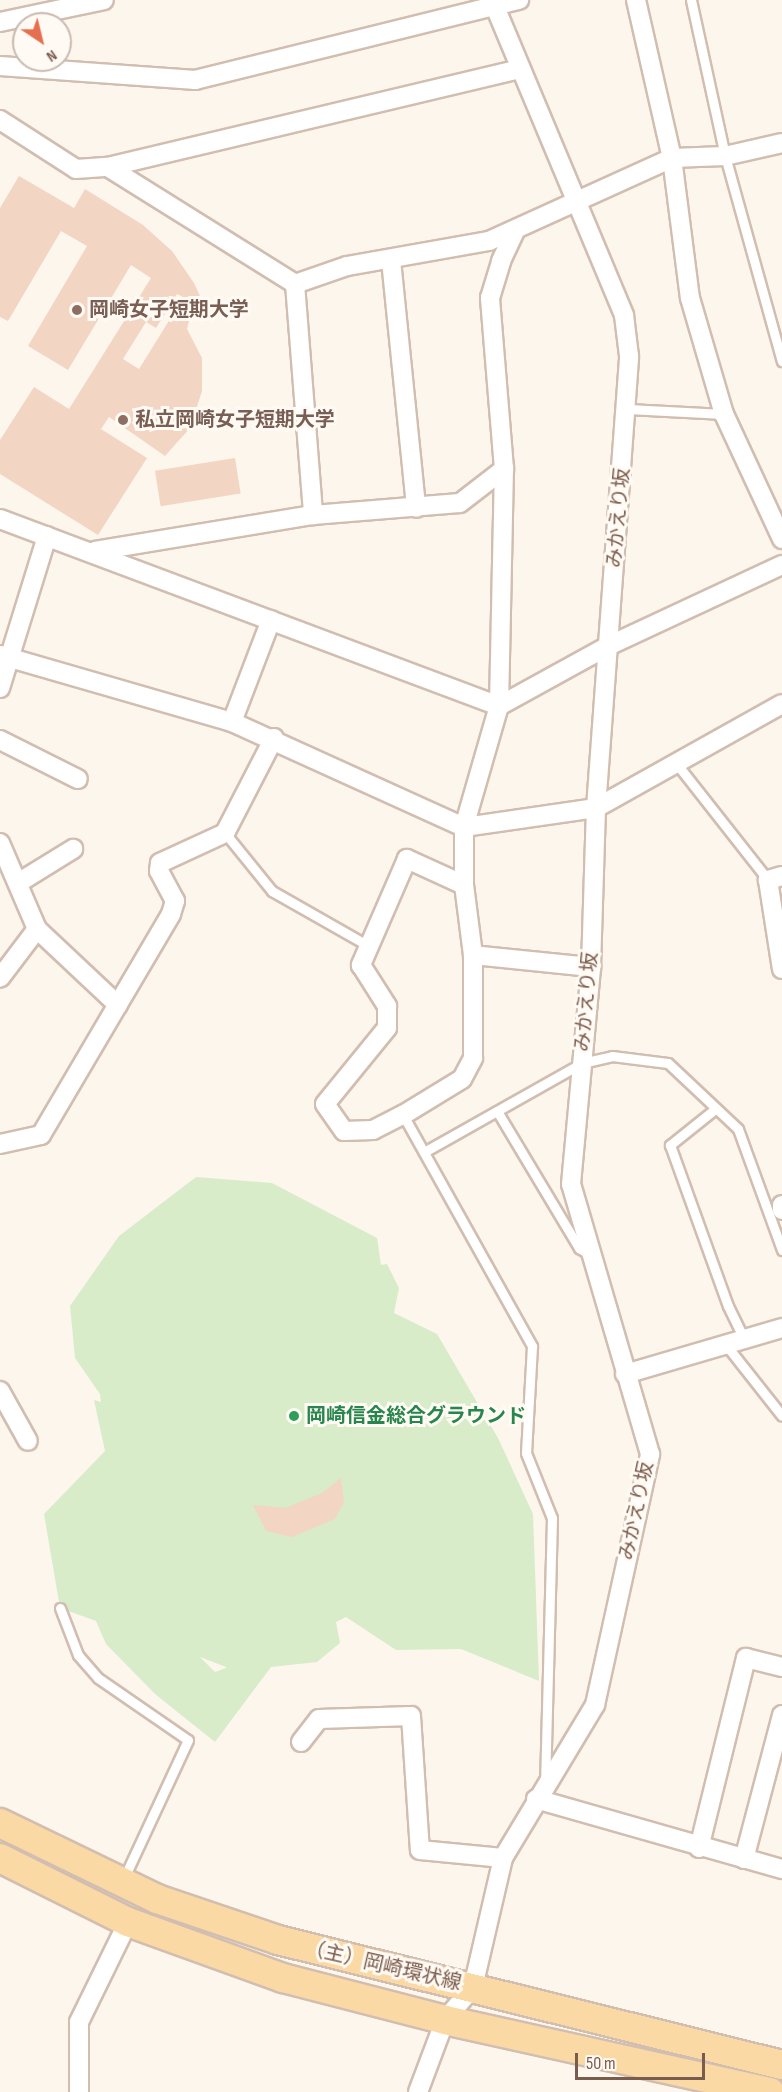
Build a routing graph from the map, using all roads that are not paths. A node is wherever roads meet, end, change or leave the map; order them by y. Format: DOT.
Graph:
graph roads {
  1 [pos="104,0"];
  2 [pos="519,0"];
  3 [pos="636,0"];
  4 [pos="691,0"];
  5 [pos="492,3"];
  6 [pos="0,22"];
  7 [pos="0,66"];
  8 [pos="519,69"];
  9 [pos="0,120"];
  10 [pos="782,143"];
  11 [pos="725,156"];
  12 [pos="672,158"];
  13 [pos="108,167"];
  14 [pos="573,201"];
  15 [pos="515,231"];
  16 [pos="391,260"];
  17 [pos="295,284"];
  18 [pos="782,361"];
  19 [pos="628,409"];
  20 [pos="724,414"];
  21 [pos="504,470"];
  22 [pos="416,508"];
  23 [pos="313,515"];
  24 [pos="0,519"];
  25 [pos="47,536"];
  26 [pos="782,539"];
  27 [pos="92,552"];
  28 [pos="782,565"];
  29 [pos="271,620"];
  30 [pos="608,646"];
  31 [pos="5,657"];
  32 [pos="0,688"];
  33 [pos="782,704"];
  34 [pos="499,706"];
  35 [pos="232,723"];
  36 [pos="274,738"];
  37 [pos="0,740"];
  38 [pos="676,763"];
  39 [pos="78,778"];
  40 [pos="596,808"];
  41 [pos="464,828"];
  42 [pos="225,833"];
  43 [pos="0,843"];
  44 [pos="73,849"];
  45 [pos="775,878"];
  46 [pos="18,883"];
  47 [pos="464,885"];
  48 [pos="37,929"];
  49 [pos="367,945"];
  50 [pos="473,955"];
  51 [pos="591,967"];
  52 [pos="782,969"];
  53 [pos="0,978"];
  54 [pos="118,1005"];
  55 [pos="582,1063"];
  56 [pos="715,1109"];
  57 [pos="496,1111"];
  58 [pos="403,1115"];
  59 [pos="0,1143"];
  60 [pos="424,1152"];
  61 [pos="782,1204"];
  62 [pos="782,1210"];
  63 [pos="782,1250"];
  64 [pos="593,1256"];
  65 [pos="782,1328"];
  66 [pos="735,1342"];
  67 [pos="625,1374"];
  68 [pos="0,1391"];
  69 [pos="782,1416"];
  70 [pos="28,1441"];
  71 [pos="60,1608"];
  72 [pos="782,1667"];
  73 [pos="782,1715"];
  74 [pos="301,1742"];
  75 [pos="541,1792"];
  76 [pos="0,1823"];
  77 [pos="699,1848"];
  78 [pos="0,1858"];
  79 [pos="503,1858"];
  80 [pos="744,1859"];
  81 [pos="782,1869"];
  82 [pos="122,1882"];
  83 [pos="128,1922"];
  84 [pos="473,1987"];
  85 [pos="445,2020"];
  86 [pos="782,2065"];
  87 [pos="79,2092"];
  88 [pos="418,2092"];
  89 [pos="770,2092"];
  1 -- 6 [label="street"];
  2 -- 5 [label="street"];
  3 -- 12 [label="street"];
  4 -- 11 [label="lane"];
  5 -- 7 [label="street"];
  5 -- 8 [label="street, みかえり坂"];
  8 -- 13 [label="street"];
  8 -- 14 [label="street, みかえり坂"];
  9 -- 13 [label="street"];
  10 -- 11 [label="street"];
  11 -- 12 [label="street"];
  11 -- 18 [label="lane"];
  12 -- 14 [label="street"];
  12 -- 20 [label="street"];
  13 -- 17 [label="street"];
  14 -- 15 [label="street"];
  14 -- 19 [label="street, みかえり坂"];
  15 -- 16 [label="street"];
  15 -- 21 [label="street"];
  16 -- 17 [label="street"];
  16 -- 22 [label="street"];
  17 -- 23 [label="street"];
  19 -- 20 [label="lane"];
  19 -- 30 [label="street, みかえり坂"];
  20 -- 26 [label="street"];
  21 -- 22 [label="street"];
  21 -- 34 [label="street"];
  22 -- 23 [label="street"];
  23 -- 27 [label="street"];
  24 -- 25 [label="street"];
  25 -- 27 [label="street"];
  25 -- 31 [label="street"];
  27 -- 29 [label="street"];
  28 -- 30 [label="street"];
  29 -- 34 [label="street"];
  29 -- 35 [label="street"];
  30 -- 34 [label="street"];
  30 -- 40 [label="street, みかえり坂"];
  31 -- 32 [label="street"];
  31 -- 35 [label="street"];
  33 -- 38 [label="street"];
  34 -- 41 [label="street"];
  35 -- 36 [label="street"];
  36 -- 41 [label="street"];
  36 -- 42 [label="street"];
  37 -- 39 [label="street"];
  38 -- 40 [label="street"];
  38 -- 45 [label="lane"];
  40 -- 41 [label="street"];
  40 -- 51 [label="street, みかえり坂"];
  41 -- 47 [label="street"];
  42 -- 49 [label="lane"];
  42 -- 54 [label="street"];
  43 -- 46 [label="street"];
  44 -- 46 [label="street"];
  45 -- 52 [label="street"];
  46 -- 48 [label="street"];
  47 -- 49 [label="street"];
  47 -- 50 [label="street"];
  48 -- 53 [label="street"];
  48 -- 54 [label="street"];
  49 -- 58 [label="street"];
  50 -- 51 [label="street"];
  50 -- 58 [label="street"];
  51 -- 55 [label="street, みかえり坂"];
  54 -- 59 [label="street"];
  55 -- 56 [label="lane"];
  55 -- 57 [label="lane"];
  55 -- 64 [label="street, みかえり坂"];
  56 -- 63 [label="lane"];
  56 -- 66 [label="lane"];
  57 -- 60 [label="lane"];
  57 -- 64 [label="lane"];
  58 -- 60 [label="lane"];
  60 -- 75 [label="lane"];
  61 -- 62 [label="street"];
  64 -- 67 [label="street, みかえり坂"];
  65 -- 66 [label="street"];
  66 -- 67 [label="street"];
  66 -- 69 [label="lane"];
  67 -- 75 [label="street, みかえり坂"];
  68 -- 70 [label="street"];
  71 -- 82 [label="lane"];
  72 -- 77 [label="street"];
  73 -- 80 [label="street"];
  74 -- 79 [label="street"];
  75 -- 77 [label="street"];
  75 -- 79 [label="street, みかえり坂"];
  76 -- 82 [label="main road, （主）岡崎環状線"];
  77 -- 80 [label="street"];
  78 -- 83 [label="main road, （主）岡崎環状線"];
  79 -- 84 [label="street, みかえり坂"];
  80 -- 81 [label="street"];
  82 -- 84 [label="main road, （主）岡崎環状線"];
  83 -- 85 [label="main road, （主）岡崎環状線"];
  83 -- 87 [label="street"];
  84 -- 85 [label="street"];
  84 -- 86 [label="main road, （主）岡崎環状線"];
  85 -- 88 [label="street"];
  85 -- 89 [label="main road, （主）岡崎環状線"];
}
